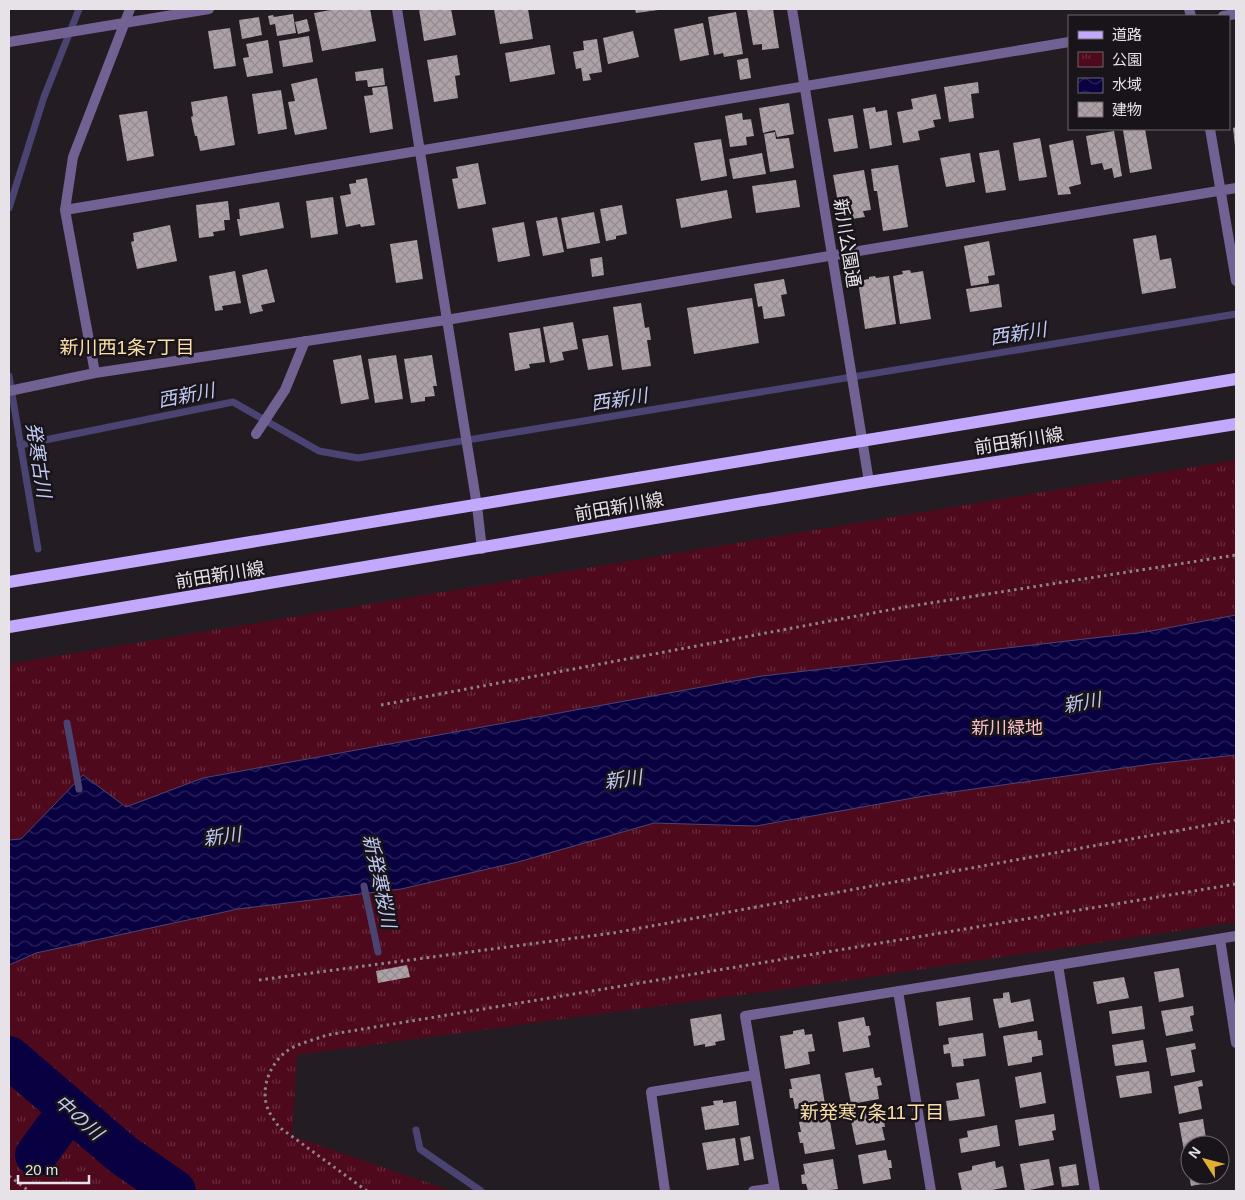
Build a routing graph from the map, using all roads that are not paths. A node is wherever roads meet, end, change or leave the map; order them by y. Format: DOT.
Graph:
graph roads {
  1 [pos="130,9"];
  2 [pos="208,9"];
  3 [pos="397,9"];
  4 [pos="792,9"];
  5 [pos="126,22"];
  6 [pos="9,42"];
  7 [pos="1068,42"];
  8 [pos="804,87"];
  9 [pos="1210,130"];
  10 [pos="420,152"];
  11 [pos="1236,188"];
  12 [pos="1221,190"];
  13 [pos="65,210"];
  14 [pos="833,255"];
  15 [pos="1236,281"];
  16 [pos="446,320"];
  17 [pos="305,341"];
  18 [pos="95,373"];
  19 [pos="1236,379"];
  20 [pos="9,391"];
  21 [pos="1236,424"];
  22 [pos="259,430"];
  23 [pos="863,440"];
  24 [pos="870,482"];
  25 [pos="477,506"];
  26 [pos="482,549"];
  27 [pos="9,582"];
  28 [pos="9,628"];
  29 [pos="1236,936"];
  30 [pos="1220,939"];
  31 [pos="1058,965"];
  32 [pos="898,991"];
  33 [pos="1236,1043"];
  34 [pos="755,1074"];
  35 [pos="774,1190"];
  36 [pos="664,1191"];
  37 [pos="753,1191"];
  38 [pos="931,1191"];
  39 [pos="1096,1191"];
  1 -- 5 [label="street"];
  2 -- 5 [label="street"];
  3 -- 10 [label="street"];
  4 -- 8 [label="street, 新川公園通"];
  5 -- 6 [label="street"];
  5 -- 13 [label="street"];
  7 -- 8 [label="street"];
  8 -- 10 [label="street"];
  8 -- 14 [label="street, 新川公園通"];
  9 -- 12 [label="street"];
  10 -- 13 [label="street"];
  10 -- 16 [label="street"];
  11 -- 12 [label="street"];
  12 -- 14 [label="street"];
  12 -- 15 [label="street"];
  13 -- 18 [label="street"];
  14 -- 16 [label="street"];
  14 -- 23 [label="street, 新川公園通"];
  16 -- 17 [label="street"];
  16 -- 25 [label="street"];
  17 -- 18 [label="street"];
  17 -- 22 [label="street"];
  18 -- 20 [label="street"];
  19 -- 23 [label="main road, 前田新川線"];
  21 -- 24 [label="main road, 前田新川線"];
  23 -- 24 [label="street, 新川公園通"];
  23 -- 25 [label="main road, 前田新川線"];
  24 -- 26 [label="main road, 前田新川線"];
  25 -- 26 [label="street"];
  25 -- 27 [label="main road, 前田新川線"];
  26 -- 28 [label="main road, 前田新川線"];
  29 -- 30 [label="street"];
  30 -- 31 [label="street"];
  30 -- 33 [label="street"];
  31 -- 32 [label="street"];
  31 -- 39 [label="street"];
  32 -- 34 [label="street"];
  32 -- 38 [label="street"];
  34 -- 35 [label="street"];
  34 -- 36 [label="street"];
  35 -- 37 [label="street"];
}
